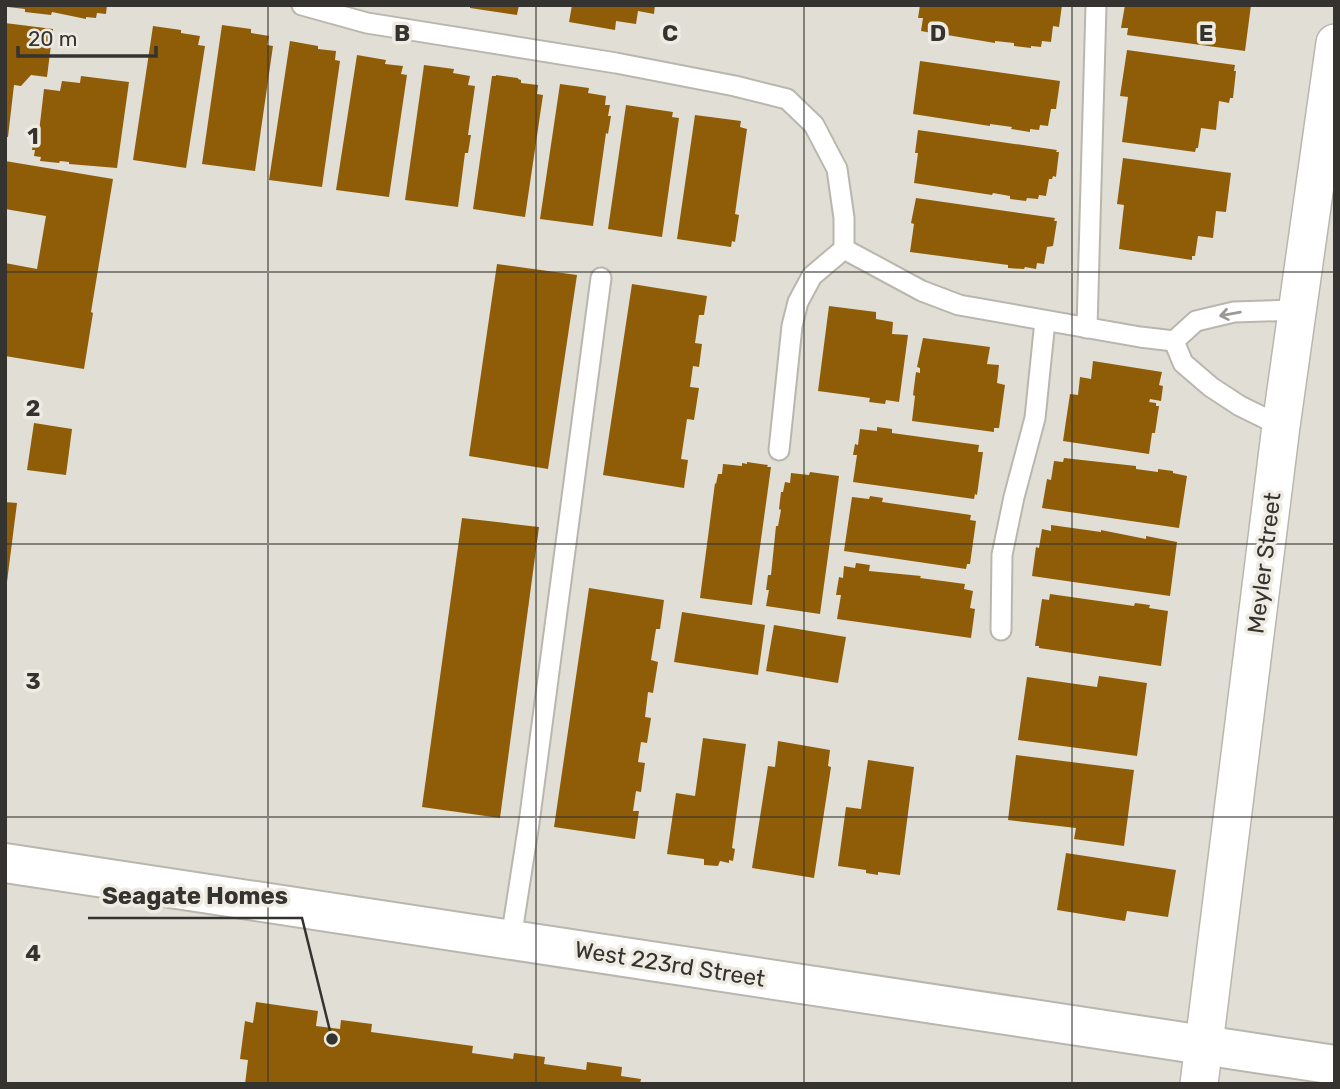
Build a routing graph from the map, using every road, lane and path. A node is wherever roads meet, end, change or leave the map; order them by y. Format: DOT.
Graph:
graph roads {
  1 [pos="302,5"];
  2 [pos="1096,5"];
  3 [pos="1335,43"];
  4 [pos="844,249"];
  5 [pos="601,278"];
  6 [pos="1298,310"];
  7 [pos="1045,321"];
  8 [pos="1087,328"];
  9 [pos="1174,341"];
  10 [pos="1281,426"];
  11 [pos="779,450"];
  12 [pos="1001,630"];
  13 [pos="5,863"];
  14 [pos="511,939"];
  15 [pos="1204,1045"];
  16 [pos="1335,1065"];
  17 [pos="1199,1084"];
  1 -- 4 [label="lane"];
  2 -- 8 [label="lane"];
  3 -- 6 [label="street, Meyler Street"];
  4 -- 7 [label="lane"];
  4 -- 11 [label="lane"];
  5 -- 14 [label="lane"];
  6 -- 9 [label="lane, one-way"];
  6 -- 10 [label="street, Meyler Street"];
  7 -- 8 [label="lane"];
  7 -- 12 [label="lane"];
  8 -- 9 [label="lane"];
  9 -- 10 [label="lane"];
  10 -- 15 [label="street, Meyler Street"];
  13 -- 14 [label="main road, West 223rd Street"];
  14 -- 15 [label="main road, West 223rd Street"];
  15 -- 16 [label="main road, West 223rd Street"];
  15 -- 17 [label="street, Meyler Street"];
}
